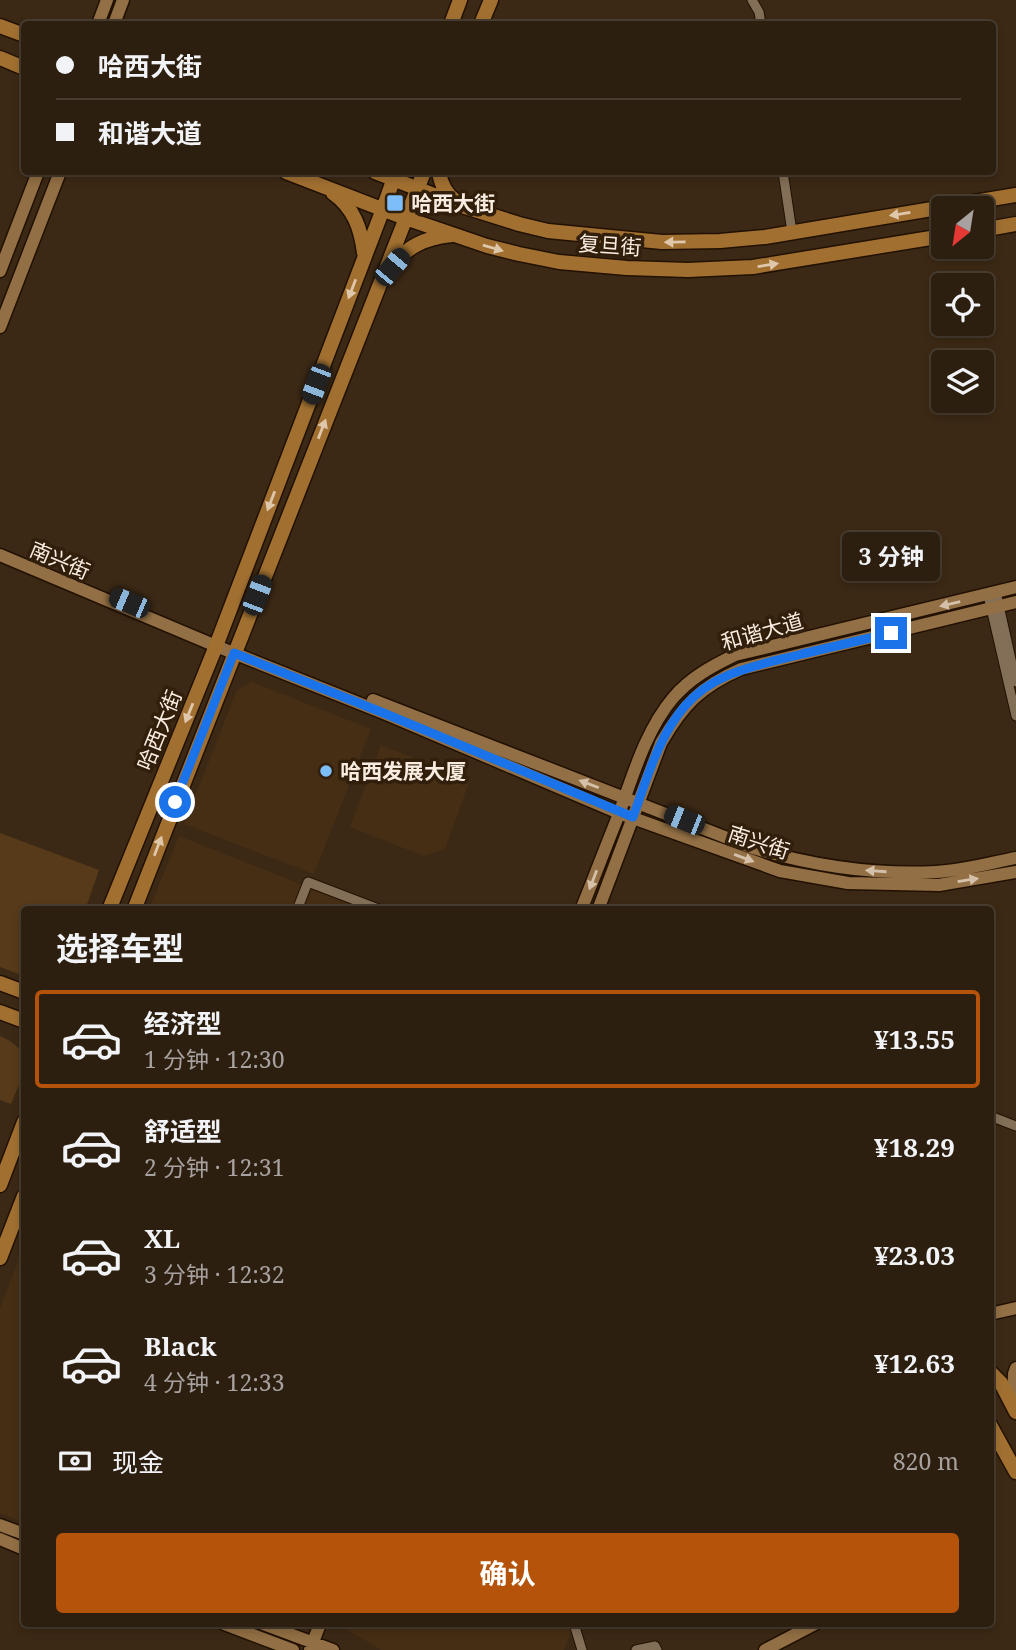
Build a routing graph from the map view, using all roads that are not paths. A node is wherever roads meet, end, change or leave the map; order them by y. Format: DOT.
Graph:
graph roads {
  1 [pos="107,0"];
  2 [pos="123,0"];
  3 [pos="460,0"];
  4 [pos="491,0"];
  5 [pos="752,0"];
  6 [pos="99,21"];
  7 [pos="115,21"];
  8 [pos="452,21"];
  9 [pos="482,21"];
  10 [pos="760,21"];
  11 [pos="0,26"];
  12 [pos="21,35"];
  13 [pos="0,58"];
  14 [pos="21,67"];
  15 [pos="37,175"];
  16 [pos="59,175"];
  17 [pos="294,175"];
  18 [pos="394,175"];
  19 [pos="423,175"];
  20 [pos="440,175"];
  21 [pos="783,175"];
  22 [pos="323,186"];
  23 [pos="418,189"];
  24 [pos="1016,195"];
  25 [pos="462,206"];
  26 [pos="383,209"];
  27 [pos="405,218"];
  28 [pos="1016,224"];
  29 [pos="994,228"];
  30 [pos="792,232"];
  31 [pos="454,234"];
  32 [pos="931,238"];
  33 [pos="364,257"];
  34 [pos="0,271"];
  35 [pos="379,285"];
  36 [pos="0,327"];
  37 [pos="0,548"];
  38 [pos="0,555"];
  39 [pos="1016,587"];
  40 [pos="992,594"];
  41 [pos="1016,602"];
  42 [pos="995,607"];
  43 [pos="217,643"];
  44 [pos="235,650"];
  45 [pos="1016,682"];
  46 [pos="1016,716"];
  47 [pos="625,797"];
  48 [pos="638,802"];
  49 [pos="619,813"];
  50 [pos="633,817"];
  51 [pos="1016,858"];
  52 [pos="1016,872"];
  53 [pos="111,906"];
  54 [pos="136,906"];
  55 [pos="299,906"];
  56 [pos="371,906"];
  57 [pos="583,906"];
  58 [pos="600,906"];
  59 [pos="0,983"];
  60 [pos="21,991"];
  61 [pos="0,1012"];
  62 [pos="21,1020"];
  63 [pos="994,1118"];
  64 [pos="1016,1126"];
  65 [pos="21,1130"];
  66 [pos="0,1185"];
  67 [pos="21,1204"];
  68 [pos="0,1258"];
  69 [pos="1016,1308"];
  70 [pos="994,1313"];
  71 [pos="1016,1368"];
  72 [pos="994,1376"];
  73 [pos="1015,1410"];
  74 [pos="994,1432"];
  75 [pos="1016,1472"];
  76 [pos="0,1525"];
  77 [pos="21,1533"];
  78 [pos="0,1539"];
  79 [pos="21,1548"];
  80 [pos="232,1627"];
  81 [pos="271,1627"];
  82 [pos="303,1627"];
  83 [pos="319,1627"];
  84 [pos="575,1627"];
  85 [pos="810,1627"];
  86 [pos="299,1637"];
  87 [pos="312,1646"];
  88 [pos="294,1650"];
  89 [pos="334,1650"];
  90 [pos="582,1650"];
  91 [pos="636,1650"];
  92 [pos="657,1650"];
  93 [pos="765,1650"];
  1 -- 6 [label="street"];
  2 -- 7 [label="street"];
  3 -- 8 [label="main road"];
  4 -- 9 [label="main road"];
  5 -- 10 [label="street"];
  11 -- 12 [label="main road"];
  13 -- 14 [label="main road"];
  15 -- 34 [label="street"];
  16 -- 36 [label="street"];
  17 -- 22 [label="main road, 复旦街"];
  18 -- 23 [label="main road, 复旦街"];
  18 -- 26 [label="main road, 哈西大街"];
  19 -- 23 [label="main road, 哈西大街"];
  20 -- 25 [label="main road"];
  21 -- 30 [label="street"];
  22 -- 26 [label="main road, 复旦街"];
  22 -- 33 [label="main road"];
  23 -- 25 [label="main road, 复旦街"];
  23 -- 27 [label="main road, 哈西大街"];
  24 -- 30 [label="main road, 复旦街, one-way"];
  30 -- 25 [label="main road, 复旦街, one-way"];
  26 -- 27 [label="main road, 复旦街"];
  26 -- 33 [label="main road, 哈西大街"];
  27 -- 31 [label="main road, 复旦街"];
  27 -- 35 [label="main road, 哈西大街"];
  28 -- 29 [label="main road"];
  31 -- 32 [label="main road, 复旦街, one-way"];
  31 -- 35 [label="main road"];
  33 -- 43 [label="main road, 哈西大街, one-way"];
  44 -- 35 [label="main road, 哈西大街, one-way"];
  37 -- 43 [label="street, 南兴街"];
  38 -- 43 [label="street, 南兴街"];
  39 -- 40 [label="street, 和谐大道"];
  40 -- 42 [label="street"];
  40 -- 47 [label="street, 和谐大道, one-way"];
  41 -- 42 [label="street, 和谐大道"];
  42 -- 45 [label="street"];
  42 -- 46 [label="street"];
  42 -- 48 [label="street, 和谐大道"];
  43 -- 44 [label="street, 南兴街"];
  43 -- 53 [label="main road, 哈西大街, one-way"];
  47 -- 44 [label="street, 南兴街, one-way"];
  44 -- 49 [label="street, 南兴街"];
  54 -- 44 [label="main road, 哈西大街, one-way"];
  47 -- 48 [label="street, 南兴街"];
  47 -- 49 [label="street, 和谐大道"];
  48 -- 50 [label="street, 和谐大道"];
  51 -- 48 [label="street, 南兴街, one-way"];
  49 -- 50 [label="street, 南兴街"];
  49 -- 57 [label="street, 和谐大道, one-way"];
  50 -- 52 [label="street, 南兴街, one-way"];
  50 -- 58 [label="street, 和谐大道"];
  55 -- 56 [label="street"];
  59 -- 60 [label="main road"];
  61 -- 62 [label="main road"];
  63 -- 64 [label="street"];
  65 -- 66 [label="main road"];
  67 -- 68 [label="main road"];
  69 -- 70 [label="street"];
  71 -- 73 [label="street"];
  72 -- 73 [label="main road"];
  74 -- 75 [label="main road"];
  76 -- 77 [label="street"];
  78 -- 79 [label="street"];
  80 -- 88 [label="street"];
  81 -- 86 [label="street"];
  82 -- 86 [label="street"];
  83 -- 87 [label="street"];
  84 -- 90 [label="street"];
  85 -- 93 [label="street"];
  86 -- 87 [label="street"];
  86 -- 88 [label="street"];
  87 -- 89 [label="street"];
  91 -- 92 [label="street"];
}
